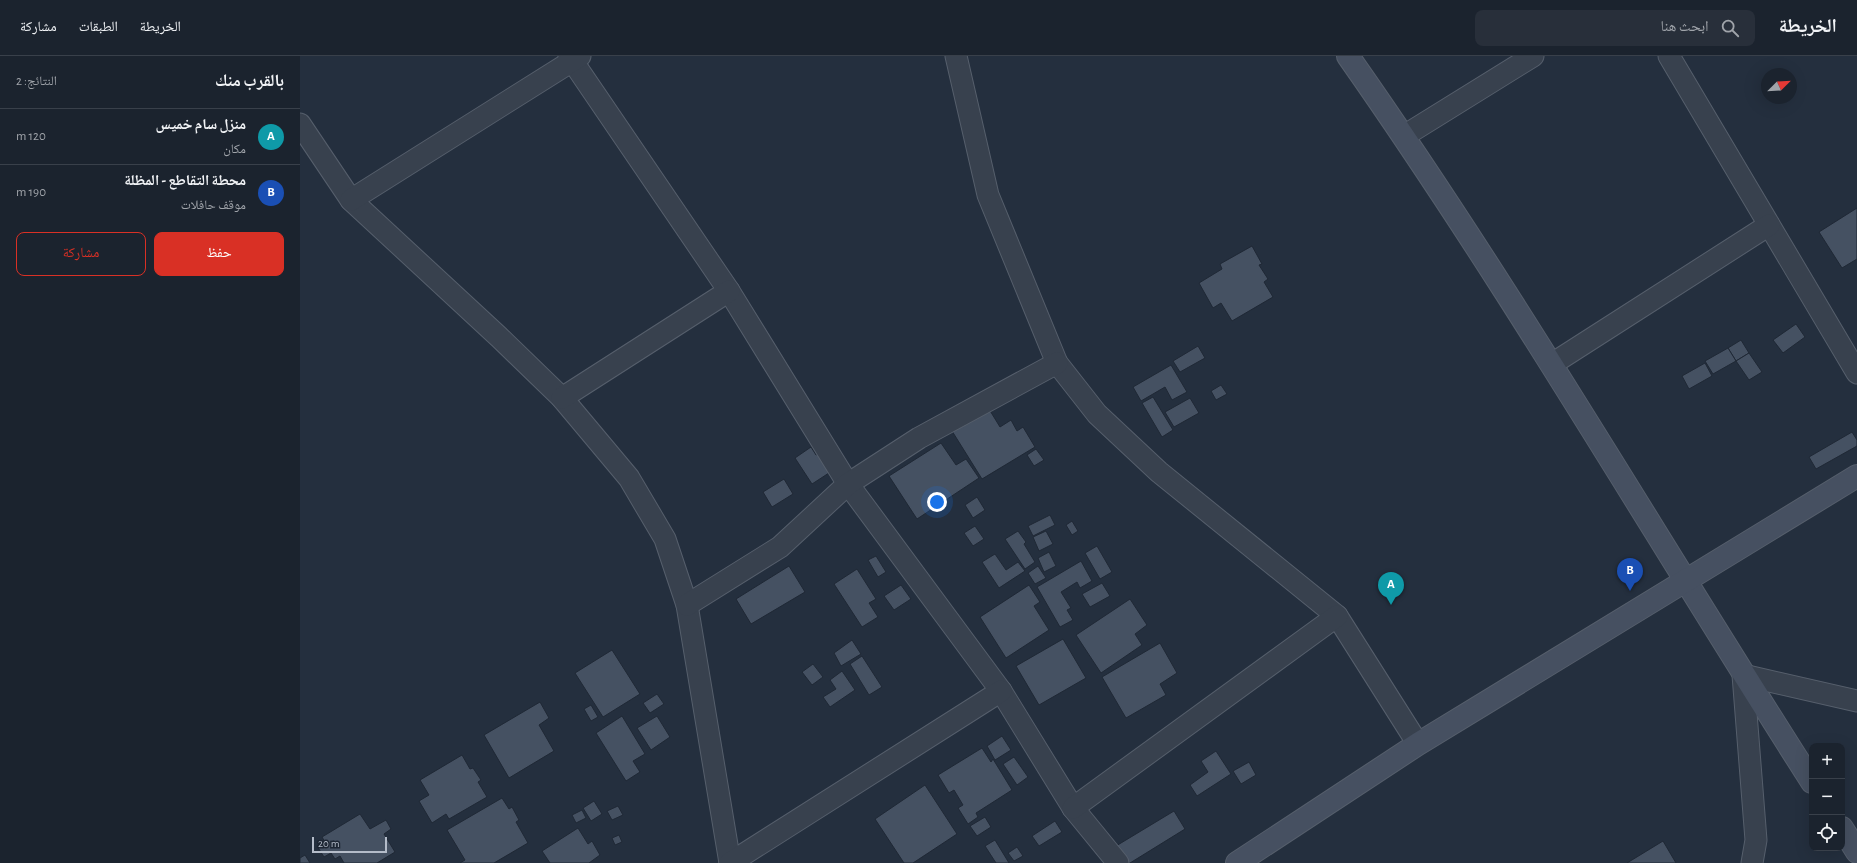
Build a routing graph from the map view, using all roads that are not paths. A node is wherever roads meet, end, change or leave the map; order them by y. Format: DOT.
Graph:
graph roads {
  1 [pos="956,56"];
  2 [pos="1348,56"];
  3 [pos="1533,56"];
  4 [pos="1669,56"];
  5 [pos="574,58"];
  6 [pos="300,124"];
  7 [pos="1404,136"];
  8 [pos="351,200"];
  9 [pos="1769,225"];
  10 [pos="729,290"];
  11 [pos="1057,363"];
  12 [pos="1552,364"];
  13 [pos="1857,373"];
  14 [pos="562,398"];
  15 [pos="1857,476"];
  16 [pos="848,484"];
  17 [pos="1686,581"];
  18 [pos="687,605"];
  19 [pos="1337,616"];
  20 [pos="1743,675"];
  21 [pos="1001,692"];
  22 [pos="1851,697"];
  23 [pos="1418,744"];
  24 [pos="1810,779"];
  25 [pos="1073,808"];
  26 [pos="1845,833"];
  27 [pos="1857,852"];
  28 [pos="730,863"];
  29 [pos="1118,863"];
  30 [pos="1237,863"];
  31 [pos="1752,863"];
  1 -- 11 [label="street"];
  2 -- 7 [label="street"];
  3 -- 7 [label="street"];
  4 -- 9 [label="street"];
  5 -- 8 [label="street"];
  5 -- 10 [label="street"];
  6 -- 8 [label="street"];
  7 -- 12 [label="street"];
  8 -- 14 [label="street"];
  9 -- 12 [label="street"];
  9 -- 13 [label="street"];
  10 -- 14 [label="street"];
  10 -- 16 [label="street"];
  11 -- 16 [label="street"];
  11 -- 19 [label="street"];
  12 -- 17 [label="street"];
  14 -- 18 [label="street"];
  15 -- 17 [label="street"];
  16 -- 18 [label="street"];
  16 -- 21 [label="street"];
  17 -- 20 [label="street"];
  17 -- 23 [label="street"];
  18 -- 28 [label="street"];
  19 -- 23 [label="street"];
  19 -- 25 [label="street"];
  20 -- 22 [label="street"];
  20 -- 24 [label="street"];
  20 -- 31 [label="street"];
  21 -- 25 [label="street"];
  21 -- 28 [label="street"];
  23 -- 30 [label="street"];
  25 -- 29 [label="street"];
  26 -- 27 [label="street"];
}
